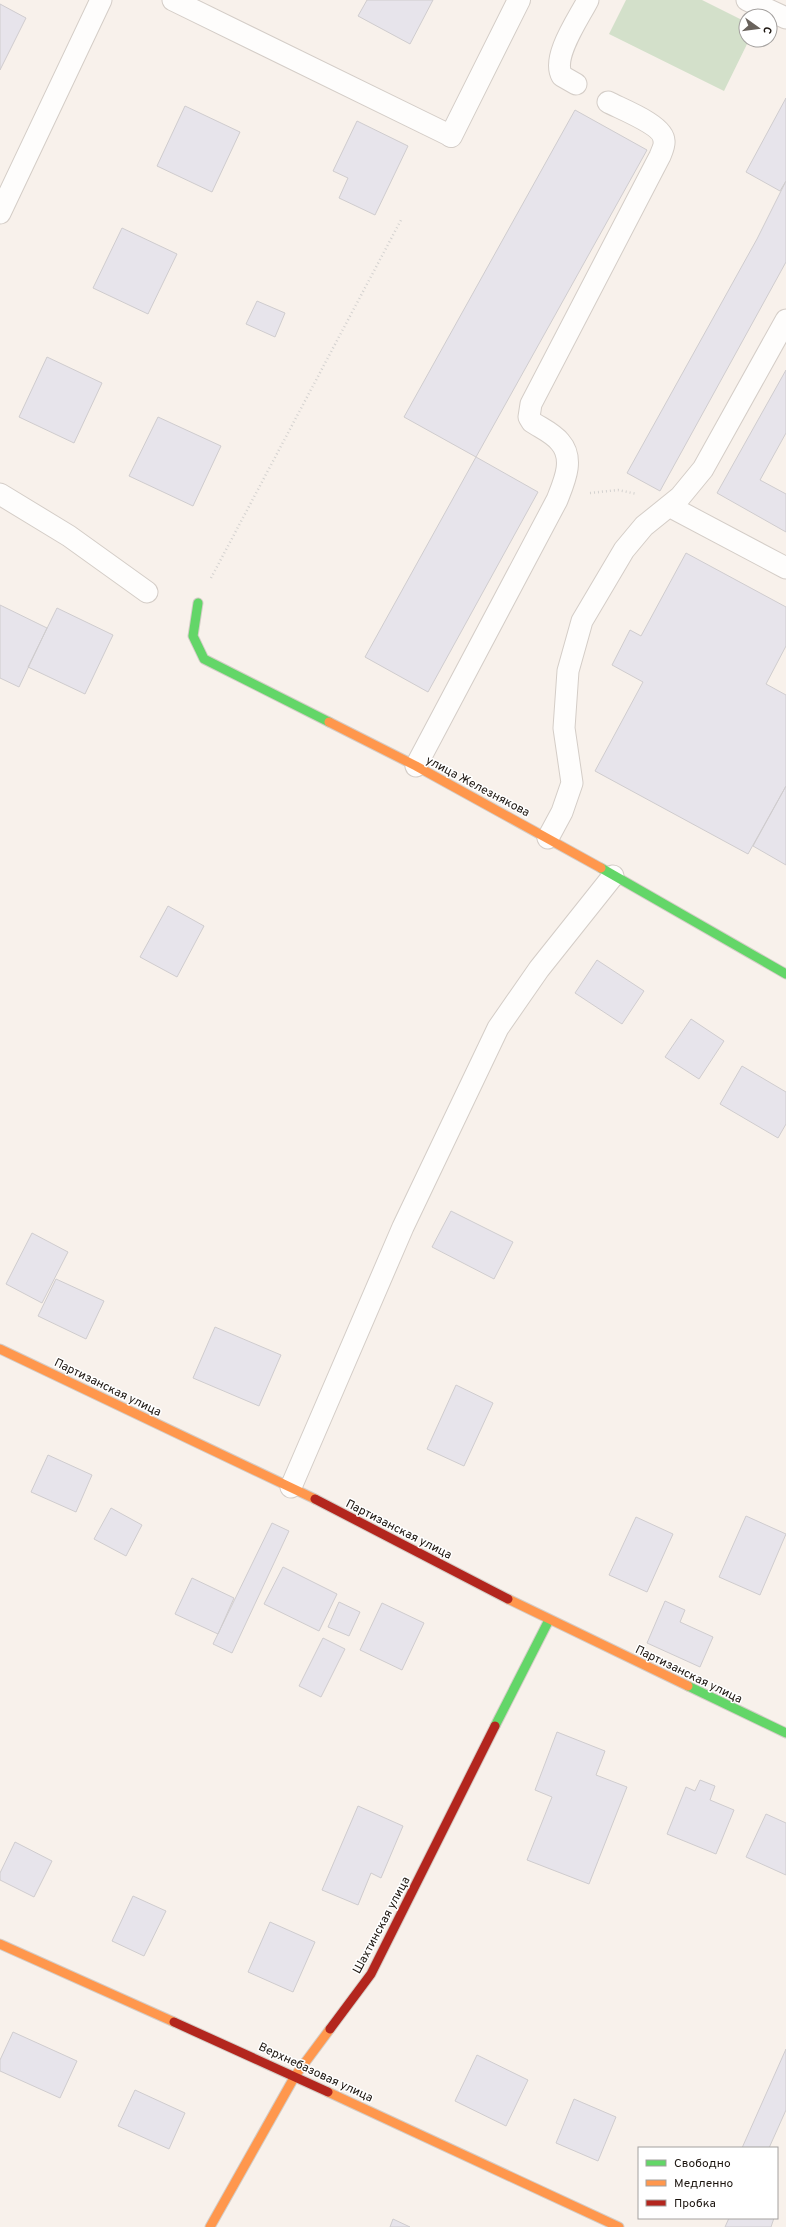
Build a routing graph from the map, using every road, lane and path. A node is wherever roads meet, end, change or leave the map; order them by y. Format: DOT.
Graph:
graph roads {
  1 [pos="101,0"];
  2 [pos="173,0"];
  3 [pos="519,0"];
  4 [pos="588,0"];
  5 [pos="747,0"];
  6 [pos="786,18"];
  7 [pos="576,84"];
  8 [pos="608,102"];
  9 [pos="451,136"];
  10 [pos="0,213"];
  11 [pos="401,220"];
  12 [pos="786,320"];
  13 [pos="586,493"];
  14 [pos="0,494"];
  15 [pos="669,506"];
  16 [pos="786,568"];
  17 [pos="147,592"];
  18 [pos="198,603"];
  19 [pos="416,766"];
  20 [pos="548,838"];
  21 [pos="613,876"];
  22 [pos="786,974"];
  23 [pos="0,1348"];
  24 [pos="291,1487"];
  25 [pos="549,1620"];
  26 [pos="786,1734"];
  27 [pos="0,1944"];
  28 [pos="295,2076"];
  29 [pos="210,2227"];
  30 [pos="619,2227"];
  1 -- 10 [label="lane"];
  2 -- 9 [label="lane"];
  3 -- 9 [label="street"];
  4 -- 7 [label="lane"];
  5 -- 6 [label="lane"];
  8 -- 19 [label="lane"];
  11 -- 18 [label="path"];
  12 -- 15 [label="lane"];
  13 -- 15 [label="path"];
  14 -- 17 [label="lane"];
  15 -- 16 [label="lane"];
  15 -- 20 [label="lane"];
  18 -- 19 [label="street, улица Железнякова"];
  19 -- 20 [label="street, улица Железнякова"];
  20 -- 21 [label="street, улица Железнякова"];
  21 -- 22 [label="street, улица Железнякова"];
  21 -- 24 [label="lane"];
  23 -- 24 [label="street, Партизанская улица"];
  24 -- 25 [label="street, Партизанская улица"];
  25 -- 26 [label="street, Партизанская улица"];
  25 -- 28 [label="street, Шахтинская улица"];
  27 -- 28 [label="street, Верхнебазовая улица"];
  28 -- 29 [label="street, Шахтинская улица"];
  28 -- 30 [label="street, Верхнебазовая улица"];
}
